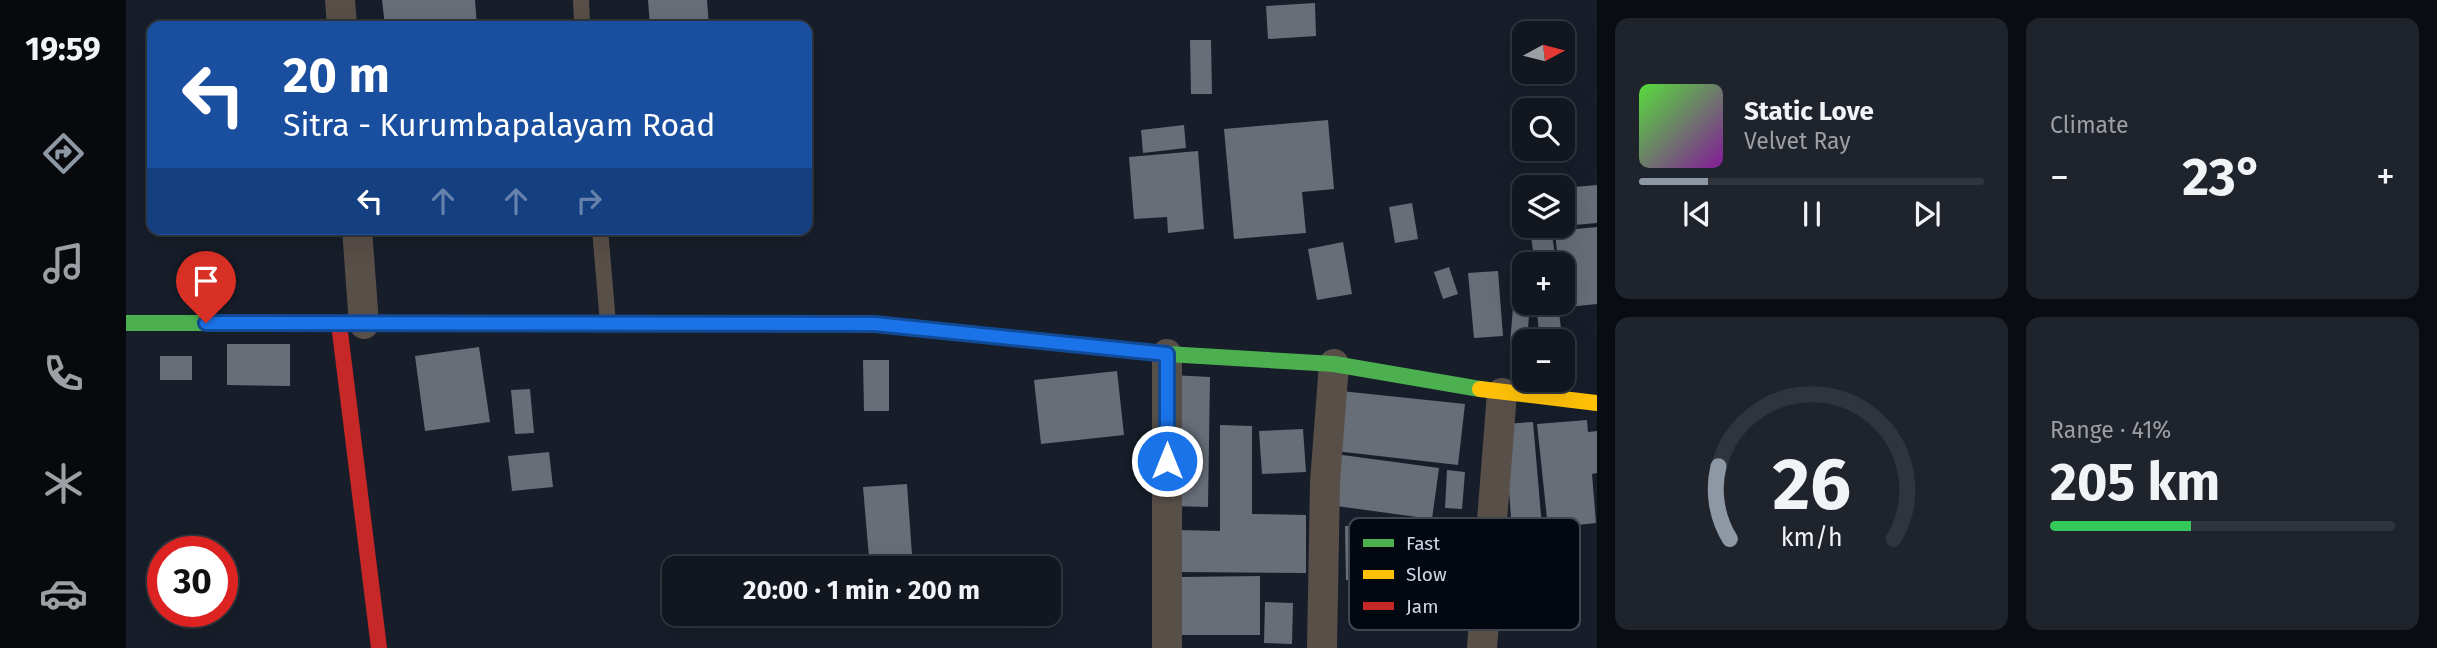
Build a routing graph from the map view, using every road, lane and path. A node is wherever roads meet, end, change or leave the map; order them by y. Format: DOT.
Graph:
graph roads {
  1 [pos="341,0"];
  2 [pos="581,0"];
  3 [pos="342,21"];
  4 [pos="582,21"];
  5 [pos="357,235"];
  6 [pos="601,235"];
  7 [pos="126,323"];
  8 [pos="351,324"];
  9 [pos="608,324"];
  10 [pos="1167,354"];
  11 [pos="1334,364"];
  12 [pos="1502,393"];
  13 [pos="1597,403"];
  14 [pos="1492,518"];
  15 [pos="1483,630"];
  16 [pos="379,648"];
  17 [pos="1167,648"];
  18 [pos="1322,648"];
  19 [pos="1482,648"];
  1 -- 3 [label="street"];
  2 -- 4 [label="lane"];
  5 -- 8 [label="street"];
  6 -- 9 [label="lane"];
  7 -- 8 [label="main road"];
  8 -- 9 [label="main road"];
  8 -- 16 [label="main road"];
  9 -- 10 [label="main road"];
  10 -- 11 [label="main road"];
  10 -- 17 [label="street"];
  11 -- 12 [label="main road"];
  11 -- 18 [label="street"];
  12 -- 13 [label="main road"];
  12 -- 14 [label="street"];
  15 -- 19 [label="street"];
}
